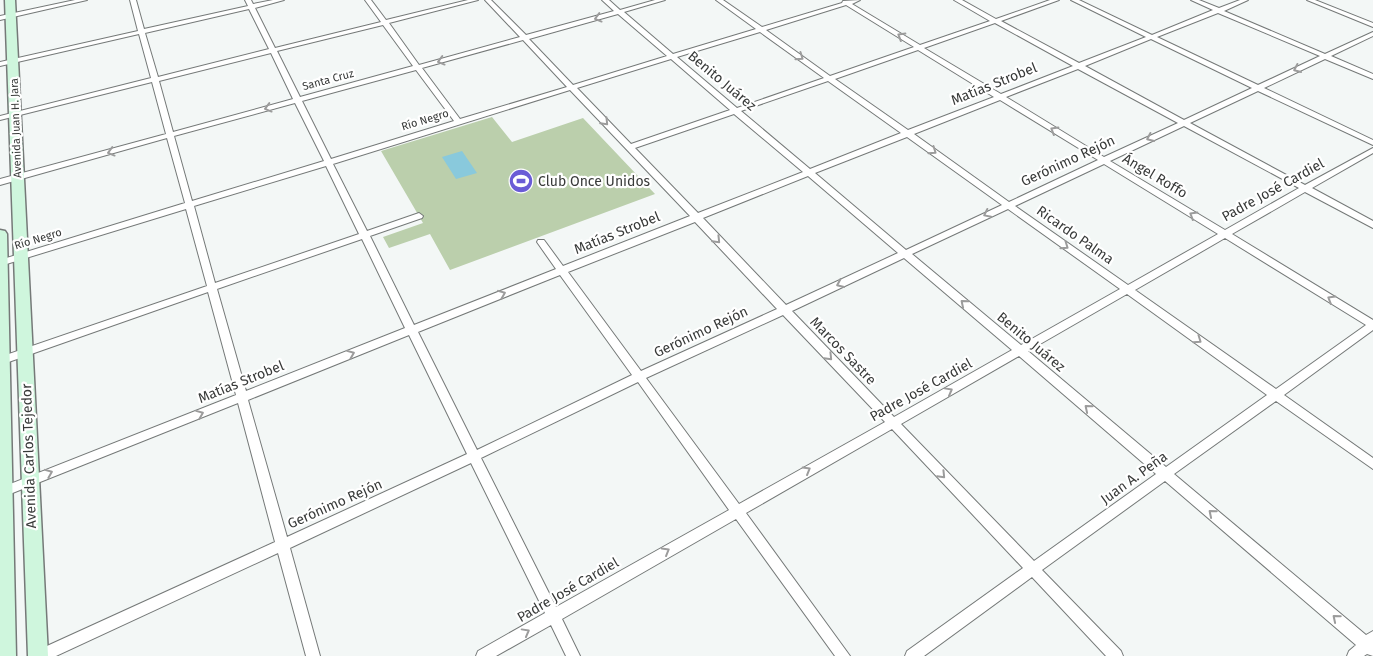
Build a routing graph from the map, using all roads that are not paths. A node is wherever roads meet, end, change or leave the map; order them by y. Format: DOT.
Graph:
graph roads {
  1 [pos="10,0"];
  2 [pos="84,0"];
  3 [pos="133,0"];
  4 [pos="281,0"];
  5 [pos="368,0"];
  6 [pos="475,0"];
  7 [pos="488,0"];
  8 [pos="605,0"];
  9 [pos="662,0"];
  10 [pos="719,0"];
  11 [pos="857,0"];
  12 [pos="957,0"];
  13 [pos="1056,0"];
  14 [pos="1074,0"];
  15 [pos="1194,0"];
  16 [pos="1245,0"];
  17 [pos="1310,0"];
  18 [pos="844,2"];
  19 [pos="250,3"];
  20 [pos="1218,10"];
  21 [pos="619,12"];
  22 [pos="5,17"];
  23 [pos="996,21"];
  24 [pos="384,22"];
  25 [pos="1373,25"];
  26 [pos="760,29"];
  27 [pos="142,32"];
  28 [pos="1373,34"];
  29 [pos="1152,37"];
  30 [pos="524,38"];
  31 [pos="919,47"];
  32 [pos="274,50"];
  33 [pos="671,56"];
  34 [pos="1324,56"];
  35 [pos="13,61"];
  36 [pos="0,64"];
  37 [pos="1079,66"];
  38 [pos="418,67"];
  39 [pos="1373,77"];
  40 [pos="830,78"];
  41 [pos="155,79"];
  42 [pos="571,87"];
  43 [pos="1257,88"];
  44 [pos="1000,97"];
  45 [pos="299,100"];
  46 [pos="736,111"];
  47 [pos="15,114"];
  48 [pos="0,118"];
  49 [pos="458,122"];
  50 [pos="1183,122"];
  51 [pos="908,134"];
  52 [pos="171,135"];
  53 [pos="1373,143"];
  54 [pos="630,148"];
  55 [pos="1373,150"];
  56 [pos="1103,160"];
  57 [pos="330,161"];
  58 [pos="809,173"];
  59 [pos="18,177"];
  60 [pos="0,182"];
  61 [pos="1306,188"];
  62 [pos="190,204"];
  63 [pos="1007,205"];
  64 [pos="419,216"];
  65 [pos="696,218"];
  66 [pos="1373,224"];
  67 [pos="0,234"];
  68 [pos="1225,234"];
  69 [pos="366,236"];
  70 [pos="542,242"];
  71 [pos="906,254"];
  72 [pos="21,256"];
  73 [pos="0,263"];
  74 [pos="562,270"];
  75 [pos="212,288"];
  76 [pos="1127,290"];
  77 [pos="784,309"];
  78 [pos="1373,325"];
  79 [pos="413,330"];
  80 [pos="1021,352"];
  81 [pos="25,353"];
  82 [pos="1,361"];
  83 [pos="639,376"];
  84 [pos="1275,395"];
  85 [pos="242,397"];
  86 [pos="892,422"];
  87 [pos="475,456"];
  88 [pos="1373,464"];
  89 [pos="1165,474"];
  90 [pos="30,481"];
  91 [pos="2,492"];
  92 [pos="736,510"];
  93 [pos="282,544"];
  94 [pos="1033,569"];
  95 [pos="554,617"];
  96 [pos="1371,644"];
  97 [pos="6,656"];
  98 [pos="40,656"];
  99 [pos="313,656"];
  100 [pos="483,656"];
  101 [pos="573,656"];
  102 [pos="843,656"];
  103 [pos="912,656"];
  104 [pos="1116,656"];
  105 [pos="1354,656"];
  1 -- 22 [label="main road, Avenida Juan H. Jara"];
  2 -- 22 [label="street"];
  3 -- 27 [label="street"];
  4 -- 19 [label="street"];
  5 -- 24 [label="street"];
  6 -- 24 [label="street"];
  7 -- 30 [label="street, Marcos Sastre"];
  8 -- 21 [label="street, Benito Juárez"];
  9 -- 21 [label="street, Santa Cruz"];
  10 -- 26 [label="street, Ricardo Palma"];
  11 -- 18 [label="street, Río Negro"];
  12 -- 23 [label="street"];
  13 -- 23 [label="street"];
  14 -- 29 [label="street"];
  15 -- 20 [label="street"];
  16 -- 20 [label="street, Matías Strobel"];
  17 -- 25 [label="street"];
  18 -- 26 [label="street, Río Negro"];
  31 -- 18 [label="street, Ángel Roffo, one-way"];
  19 -- 27 [label="street"];
  19 -- 32 [label="street"];
  20 -- 29 [label="street, Matías Strobel"];
  20 -- 34 [label="street"];
  21 -- 30 [label="street, Santa Cruz, one-way"];
  21 -- 33 [label="street, Benito Juárez"];
  22 -- 35 [label="main road, Avenida Juan H. Jara"];
  23 -- 31 [label="street"];
  23 -- 37 [label="street"];
  24 -- 32 [label="street"];
  24 -- 38 [label="street"];
  26 -- 33 [label="street, Río Negro"];
  26 -- 40 [label="street, Ricardo Palma, one-way"];
  27 -- 35 [label="street"];
  27 -- 41 [label="street"];
  28 -- 34 [label="street, Gerónimo Rejón"];
  29 -- 37 [label="street, Matías Strobel"];
  29 -- 43 [label="street"];
  30 -- 38 [label="street, Santa Cruz, one-way"];
  30 -- 42 [label="street, Marcos Sastre"];
  31 -- 40 [label="street"];
  31 -- 44 [label="street, Ángel Roffo"];
  32 -- 41 [label="street"];
  32 -- 45 [label="street"];
  33 -- 42 [label="street, Río Negro"];
  33 -- 46 [label="street, Benito Juárez"];
  34 -- 39 [label="street"];
  34 -- 43 [label="street, Gerónimo Rejón, one-way"];
  35 -- 36 [label="street"];
  35 -- 47 [label="main road, Avenida Juan H. Jara"];
  37 -- 44 [label="street, Matías Strobel"];
  37 -- 50 [label="street"];
  38 -- 45 [label="street, Santa Cruz"];
  38 -- 49 [label="street"];
  40 -- 46 [label="street"];
  40 -- 51 [label="street, Ricardo Palma"];
  41 -- 47 [label="street"];
  41 -- 52 [label="street"];
  42 -- 49 [label="street, Río Negro"];
  42 -- 54 [label="street, Marcos Sastre, one-way"];
  43 -- 50 [label="street, Gerónimo Rejón"];
  43 -- 53 [label="street"];
  44 -- 51 [label="street, Matías Strobel"];
  56 -- 44 [label="street, Ángel Roffo, one-way"];
  45 -- 52 [label="street, Santa Cruz, one-way"];
  45 -- 57 [label="street"];
  46 -- 54 [label="street"];
  46 -- 58 [label="street, Benito Juárez"];
  47 -- 48 [label="street"];
  47 -- 59 [label="main road, Avenida Juan H. Jara"];
  49 -- 57 [label="street, Río Negro"];
  50 -- 56 [label="street, Gerónimo Rejón, one-way"];
  50 -- 61 [label="street"];
  51 -- 58 [label="street, Matías Strobel"];
  51 -- 63 [label="street, Ricardo Palma, one-way"];
  52 -- 59 [label="street, Santa Cruz, one-way"];
  52 -- 62 [label="street"];
  54 -- 65 [label="street, Marcos Sastre"];
  55 -- 61 [label="street, Padre José Cardiel"];
  56 -- 63 [label="street, Gerónimo Rejón"];
  68 -- 56 [label="street, Ángel Roffo, one-way"];
  57 -- 62 [label="street, Río Negro"];
  57 -- 69 [label="street"];
  58 -- 65 [label="street, Matías Strobel"];
  58 -- 71 [label="street, Benito Juárez"];
  59 -- 60 [label="street, Santa Cruz"];
  59 -- 72 [label="main road, Avenida Juan H. Jara"];
  61 -- 66 [label="street"];
  61 -- 68 [label="street, Padre José Cardiel"];
  62 -- 72 [label="street, Río Negro"];
  62 -- 75 [label="street"];
  63 -- 71 [label="street, Gerónimo Rejón, one-way"];
  63 -- 76 [label="street, Ricardo Palma, one-way"];
  64 -- 69 [label="street"];
  65 -- 74 [label="street, Matías Strobel"];
  65 -- 77 [label="street, Marcos Sastre, one-way"];
  67 -- 73 [label="main road"];
  68 -- 76 [label="street, Padre José Cardiel"];
  78 -- 68 [label="street, Ángel Roffo, one-way"];
  69 -- 75 [label="street"];
  69 -- 79 [label="street"];
  70 -- 74 [label="street"];
  71 -- 77 [label="street, Gerónimo Rejón, one-way"];
  80 -- 71 [label="street, Benito Juárez, one-way"];
  72 -- 73 [label="street, Río Negro"];
  72 -- 81 [label="main road, Avenida Carlos Tejedor"];
  73 -- 82 [label="main road, Avenida Carlos Tejedor"];
  79 -- 74 [label="street, Matías Strobel, one-way"];
  74 -- 83 [label="street"];
  75 -- 81 [label="street"];
  75 -- 85 [label="street"];
  76 -- 80 [label="street, Padre José Cardiel"];
  76 -- 84 [label="street, Ricardo Palma, one-way"];
  77 -- 83 [label="street, Gerónimo Rejón"];
  77 -- 86 [label="street, Marcos Sastre, one-way"];
  78 -- 84 [label="street, Juan A. Peña"];
  85 -- 79 [label="street, Matías Strobel, one-way"];
  79 -- 87 [label="street"];
  86 -- 80 [label="street, Padre José Cardiel, one-way"];
  89 -- 80 [label="street, Benito Juárez, one-way"];
  81 -- 82 [label="street"];
  81 -- 90 [label="main road, Avenida Carlos Tejedor"];
  82 -- 91 [label="main road, Avenida Carlos Tejedor"];
  83 -- 87 [label="street, Gerónimo Rejón"];
  83 -- 92 [label="street"];
  84 -- 88 [label="street, Ricardo Palma"];
  84 -- 89 [label="street, Juan A. Peña"];
  90 -- 85 [label="street, Matías Strobel, one-way"];
  85 -- 93 [label="street"];
  92 -- 86 [label="street, Padre José Cardiel, one-way"];
  86 -- 94 [label="street, Marcos Sastre, one-way"];
  87 -- 93 [label="street, Gerónimo Rejón"];
  87 -- 95 [label="street"];
  89 -- 94 [label="street, Juan A. Peña"];
  96 -- 89 [label="street, Benito Juárez, one-way"];
  90 -- 91 [label="street, Matías Strobel"];
  90 -- 98 [label="main road, Avenida Carlos Tejedor"];
  91 -- 97 [label="main road, Avenida Carlos Tejedor"];
  95 -- 92 [label="street, Padre José Cardiel, one-way"];
  92 -- 102 [label="street"];
  93 -- 98 [label="street, Gerónimo Rejón"];
  93 -- 99 [label="street"];
  94 -- 103 [label="street, Juan A. Peña"];
  94 -- 104 [label="street, Marcos Sastre"];
  100 -- 95 [label="street, Padre José Cardiel, one-way"];
  95 -- 101 [label="street"];
  96 -- 105 [label="street"];
}
